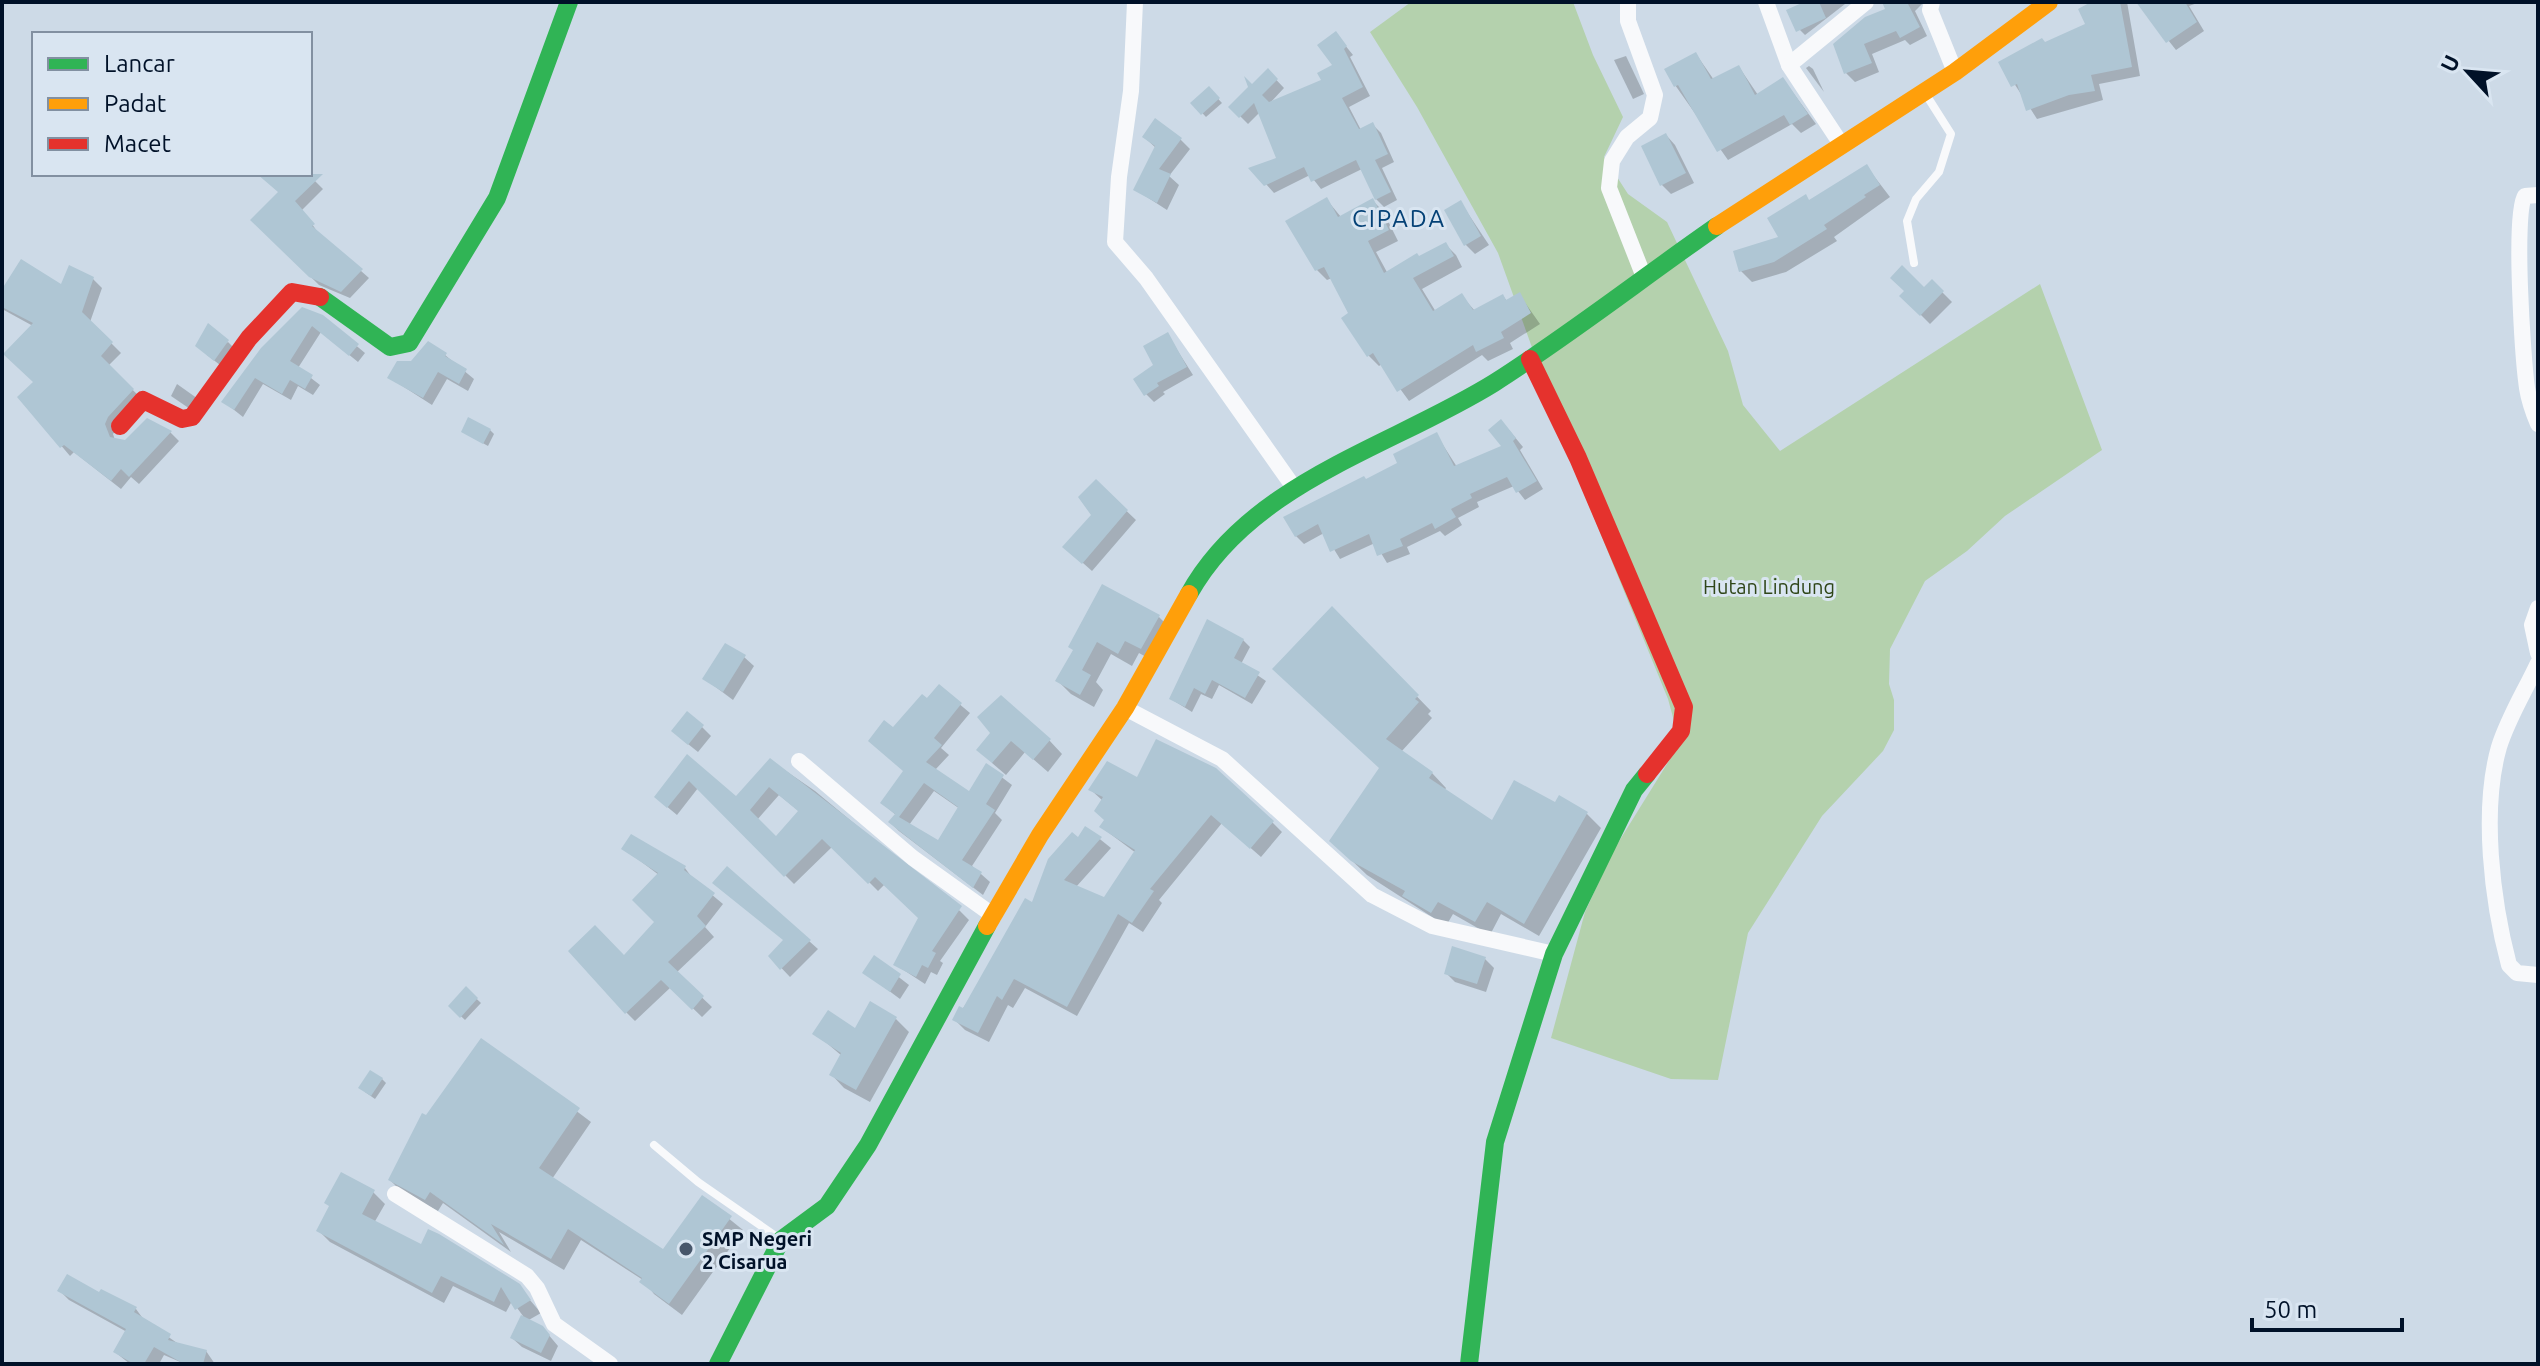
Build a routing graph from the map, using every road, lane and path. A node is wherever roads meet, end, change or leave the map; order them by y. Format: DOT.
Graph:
graph roads {
  1 [pos="569,2"];
  2 [pos="1135,2"];
  3 [pos="1628,2"];
  4 [pos="1766,2"];
  5 [pos="1866,2"];
  6 [pos="1932,2"];
  7 [pos="2049,2"];
  8 [pos="1789,65"];
  9 [pos="1955,72"];
  10 [pos="1924,93"];
  11 [pos="1841,144"];
  12 [pos="2538,195"];
  13 [pos="1914,263"];
  14 [pos="1644,277"];
  15 [pos="1530,359"];
  16 [pos="2538,424"];
  17 [pos="120,426"];
  18 [pos="1295,489"];
  19 [pos="2538,608"];
  20 [pos="2538,653"];
  21 [pos="2538,663"];
  22 [pos="1125,708"];
  23 [pos="799,761"];
  24 [pos="994,916"];
  25 [pos="1554,954"];
  26 [pos="2538,975"];
  27 [pos="654,1145"];
  28 [pos="395,1194"];
  29 [pos="781,1240"];
  30 [pos="610,1364"];
  31 [pos="718,1364"];
  32 [pos="1469,1364"];
  1 -- 17 [label="street"];
  2 -- 18 [label="street"];
  3 -- 14 [label="street"];
  4 -- 8 [label="street"];
  5 -- 8 [label="street"];
  6 -- 9 [label="street"];
  7 -- 9 [label="street"];
  8 -- 11 [label="street"];
  9 -- 10 [label="street"];
  10 -- 11 [label="street"];
  10 -- 13 [label="lane"];
  11 -- 14 [label="street"];
  12 -- 16 [label="street"];
  14 -- 15 [label="street"];
  15 -- 18 [label="street"];
  15 -- 25 [label="street"];
  18 -- 22 [label="street"];
  19 -- 20 [label="street"];
  21 -- 26 [label="street"];
  22 -- 24 [label="street"];
  22 -- 25 [label="street"];
  23 -- 24 [label="street"];
  24 -- 29 [label="street"];
  25 -- 32 [label="street"];
  27 -- 29 [label="lane"];
  28 -- 30 [label="street"];
  29 -- 31 [label="street"];
}
